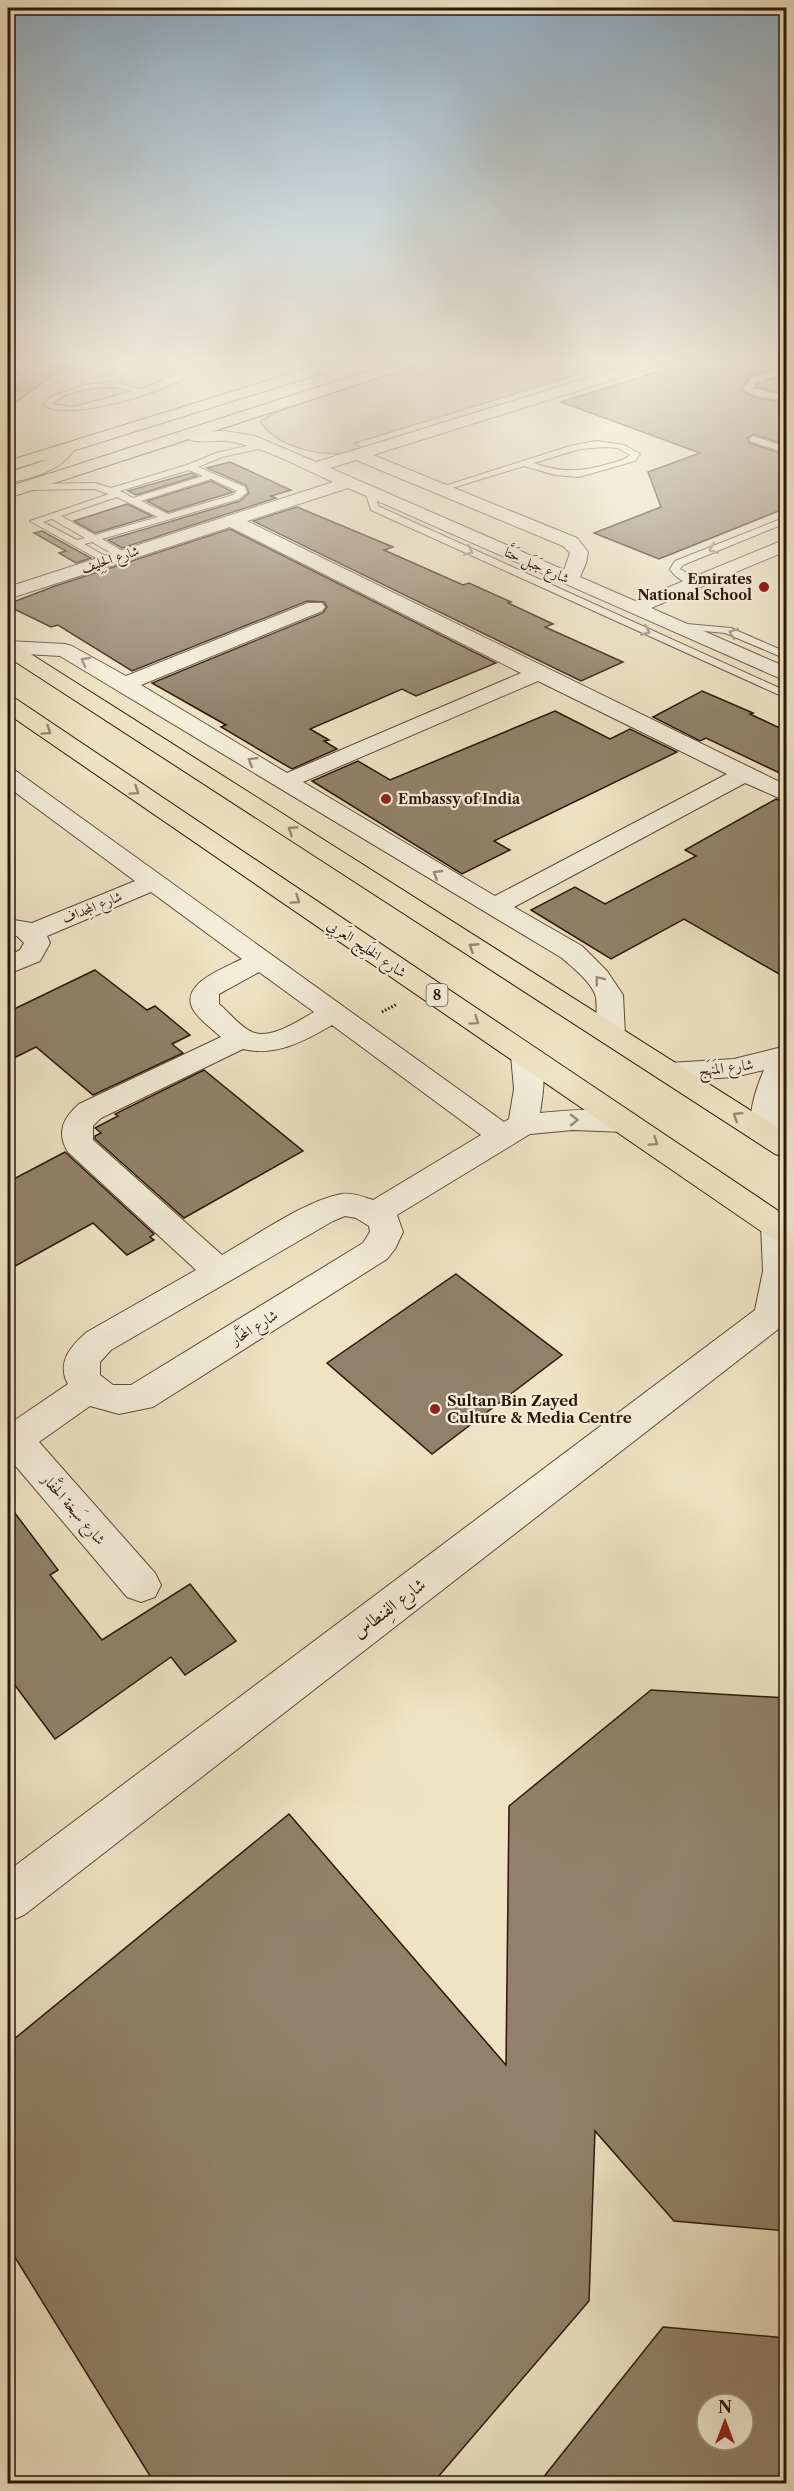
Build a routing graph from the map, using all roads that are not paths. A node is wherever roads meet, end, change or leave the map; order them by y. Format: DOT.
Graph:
graph roads {
  1 [pos="57,477"];
  2 [pos="157,477"];
  3 [pos="207,477"];
  4 [pos="214,477"];
  5 [pos="339,477"];
  6 [pos="412,477"];
  7 [pos="478,477"];
  8 [pos="350,482"];
  9 [pos="26,487"];
  10 [pos="440,489"];
  11 [pos="370,491"];
  12 [pos="114,492"];
  13 [pos="8,493"];
  14 [pos="133,501"];
  15 [pos="52,515"];
  16 [pos="167,517"];
  17 [pos="231,520"];
  18 [pos="786,520"];
  19 [pos="147,523"];
  20 [pos="92,538"];
  21 [pos="164,541"];
  22 [pos="75,543"];
  23 [pos="786,544"];
  24 [pos="114,558"];
  25 [pos="569,579"];
  26 [pos="695,582"];
  27 [pos="8,593"];
  28 [pos="315,608"];
  29 [pos="635,608"];
  30 [pos="676,626"];
  31 [pos="8,648"];
  32 [pos="786,656"];
  33 [pos="539,673"];
  34 [pos="786,675"];
  35 [pos="126,684"];
  36 [pos="786,695"];
  37 [pos="8,704"];
  38 [pos="744,774"];
  39 [pos="8,776"];
  40 [pos="287,782"];
  41 [pos="786,794"];
  42 [pos="154,882"];
  43 [pos="495,907"];
  44 [pos="19,930"];
  45 [pos="261,960"];
  46 [pos="8,966"];
  47 [pos="344,1020"];
  48 [pos="611,1035"];
  49 [pos="242,1038"];
  50 [pos="526,1055"];
  51 [pos="785,1057"];
  52 [pos="669,1072"];
  53 [pos="625,1122"];
  54 [pos="513,1130"];
  55 [pos="776,1141"];
  56 [pos="376,1213"];
  57 [pos="782,1229"];
  58 [pos="219,1272"];
  59 [pos="779,1315"];
  60 [pos="89,1388"];
  61 [pos="11,1436"];
  62 [pos="141,1585"];
  63 [pos="8,1899"];
  1 -- 9 [label="main road"];
  2 -- 12 [label="lane"];
  3 -- 14 [label="lane"];
  4 -- 16 [label="lane"];
  5 -- 8 [label="street, شارع جَبَل حَتَّا"];
  6 -- 10 [label="street"];
  7 -- 10 [label="lane"];
  8 -- 11 [label="street, شارع جَبَل حَتَّا"];
  8 -- 17 [label="street, شارع الحِلِيف"];
  9 -- 12 [label="lane"];
  9 -- 13 [label="main road"];
  10 -- 25 [label="street"];
  11 -- 25 [label="street, شارع جَبَل حَتَّا"];
  11 -- 36 [label="lane, one-way"];
  12 -- 14 [label="lane"];
  12 -- 15 [label="lane"];
  14 -- 16 [label="lane"];
  15 -- 20 [label="lane"];
  15 -- 22 [label="lane"];
  16 -- 19 [label="lane"];
  17 -- 21 [label="street, شارع الحِلِيف"];
  17 -- 33 [label="street"];
  18 -- 26 [label="lane, one-way"];
  19 -- 20 [label="lane"];
  19 -- 21 [label="lane"];
  20 -- 22 [label="lane"];
  20 -- 24 [label="lane"];
  21 -- 24 [label="street, شارع الحِلِيف"];
  22 -- 24 [label="lane"];
  23 -- 26 [label="street"];
  24 -- 27 [label="street, شارع الحِلِيف"];
  25 -- 29 [label="street, شارع جَبَل حَتَّا"];
  26 -- 29 [label="street"];
  28 -- 35 [label="street"];
  29 -- 30 [label="street, شارع جَبَل حَتَّا"];
  32 -- 30 [label="lane, one-way"];
  30 -- 34 [label="street, شارع جَبَل حَتَّا"];
  35 -- 31 [label="street, one-way"];
  48 -- 31 [label="main road, one-way"];
  33 -- 38 [label="street"];
  33 -- 40 [label="street"];
  40 -- 35 [label="street, one-way"];
  37 -- 50 [label="main road, شارع الخَلِيج العَربِي / 8, one-way"];
  38 -- 41 [label="street"];
  38 -- 43 [label="street"];
  39 -- 42 [label="street"];
  43 -- 40 [label="street, one-way"];
  42 -- 44 [label="street, شارع المِجداف"];
  42 -- 45 [label="street"];
  48 -- 43 [label="street, one-way"];
  44 -- 46 [label="street, شارع المِجداف"];
  45 -- 47 [label="street"];
  45 -- 49 [label="street"];
  47 -- 49 [label="street"];
  47 -- 54 [label="street"];
  48 -- 52 [label="main road"];
  49 -- 58 [label="street"];
  50 -- 53 [label="main road, شارع الخَلِيج العَربِي / 8"];
  50 -- 54 [label="street"];
  51 -- 52 [label="street, شارع المَنهَج"];
  51 -- 55 [label="street, شارع المَنهَج"];
  55 -- 52 [label="main road, one-way"];
  54 -- 53 [label="street, one-way"];
  53 -- 57 [label="main road, شارع الخَلِيج العَربِي / 8, one-way"];
  54 -- 56 [label="street"];
  56 -- 58 [label="street"];
  56 -- 60 [label="street, شارع المَحَّار"];
  57 -- 59 [label="street, شارع الفِنطاس"];
  58 -- 60 [label="street"];
  59 -- 63 [label="street, شارع الفِنطاس"];
  60 -- 61 [label="street"];
  61 -- 62 [label="street, شارع سَبخة الحَفَّار"];
}
